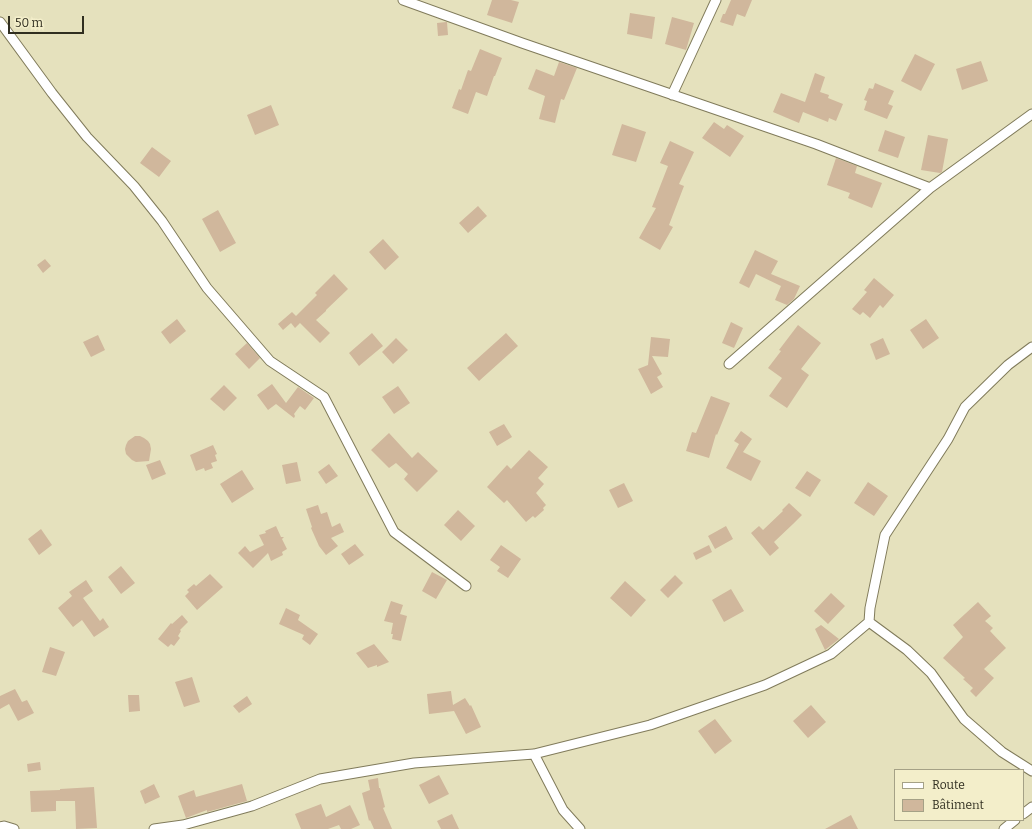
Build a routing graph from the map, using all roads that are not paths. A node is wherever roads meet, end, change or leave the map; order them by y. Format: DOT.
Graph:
graph roads {
  1 [pos="403,0"];
  2 [pos="716,0"];
  3 [pos="0,22"];
  4 [pos="672,95"];
  5 [pos="1032,114"];
  6 [pos="930,188"];
  7 [pos="1032,347"];
  8 [pos="729,364"];
  9 [pos="466,586"];
  10 [pos="869,622"];
  11 [pos="534,754"];
  12 [pos="1032,771"];
  13 [pos="1032,807"];
  14 [pos="1024,813"];
  15 [pos="1014,821"];
  16 [pos="0,827"];
  17 [pos="14,829"];
  18 [pos="154,829"];
  19 [pos="580,829"];
  20 [pos="1004,829"];
  1 -- 4 [label="street"];
  2 -- 4 [label="street"];
  3 -- 9 [label="street"];
  4 -- 6 [label="street"];
  5 -- 6 [label="street"];
  6 -- 8 [label="street"];
  7 -- 10 [label="street"];
  10 -- 11 [label="street"];
  10 -- 12 [label="street"];
  11 -- 18 [label="street"];
  11 -- 19 [label="street"];
  13 -- 14 [label="street"];
  15 -- 20 [label="street"];
  16 -- 17 [label="street"];
}
